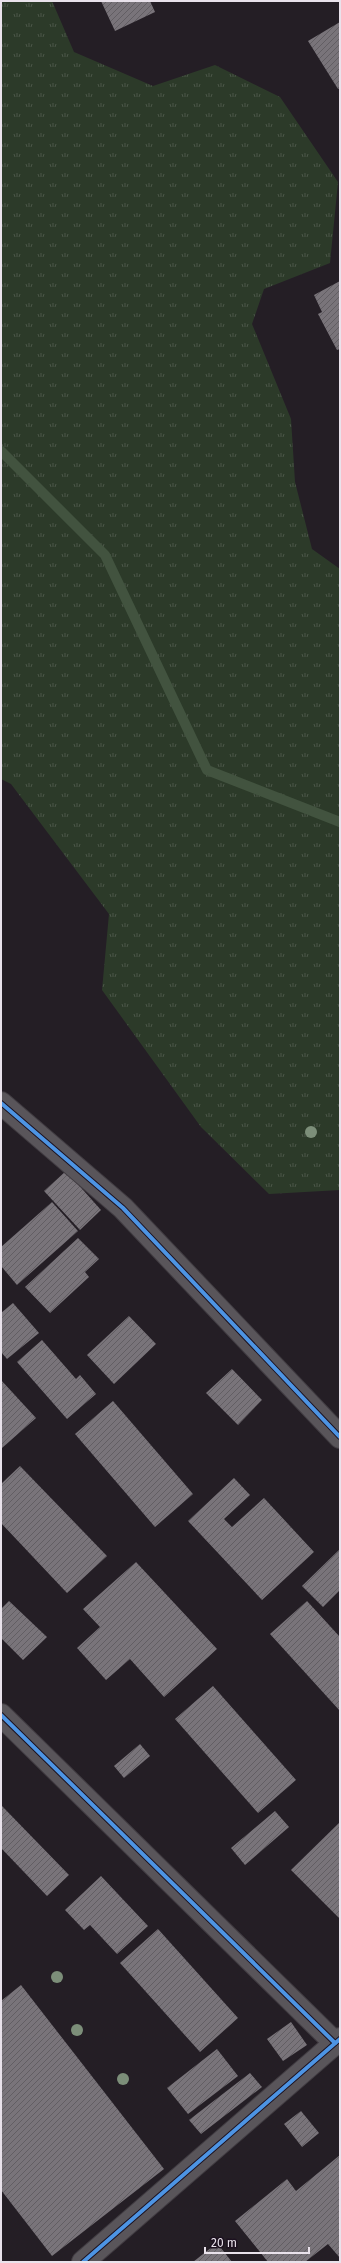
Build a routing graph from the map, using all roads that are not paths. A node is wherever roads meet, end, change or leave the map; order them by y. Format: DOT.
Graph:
graph roads {
  1 [pos="1,1104"];
  2 [pos="340,1437"];
  3 [pos="1,1716"];
  4 [pos="338,2041"];
  5 [pos="83,2262"];
  1 -- 2 [label="street"];
  3 -- 4 [label="street"];
  4 -- 5 [label="street"];
}
